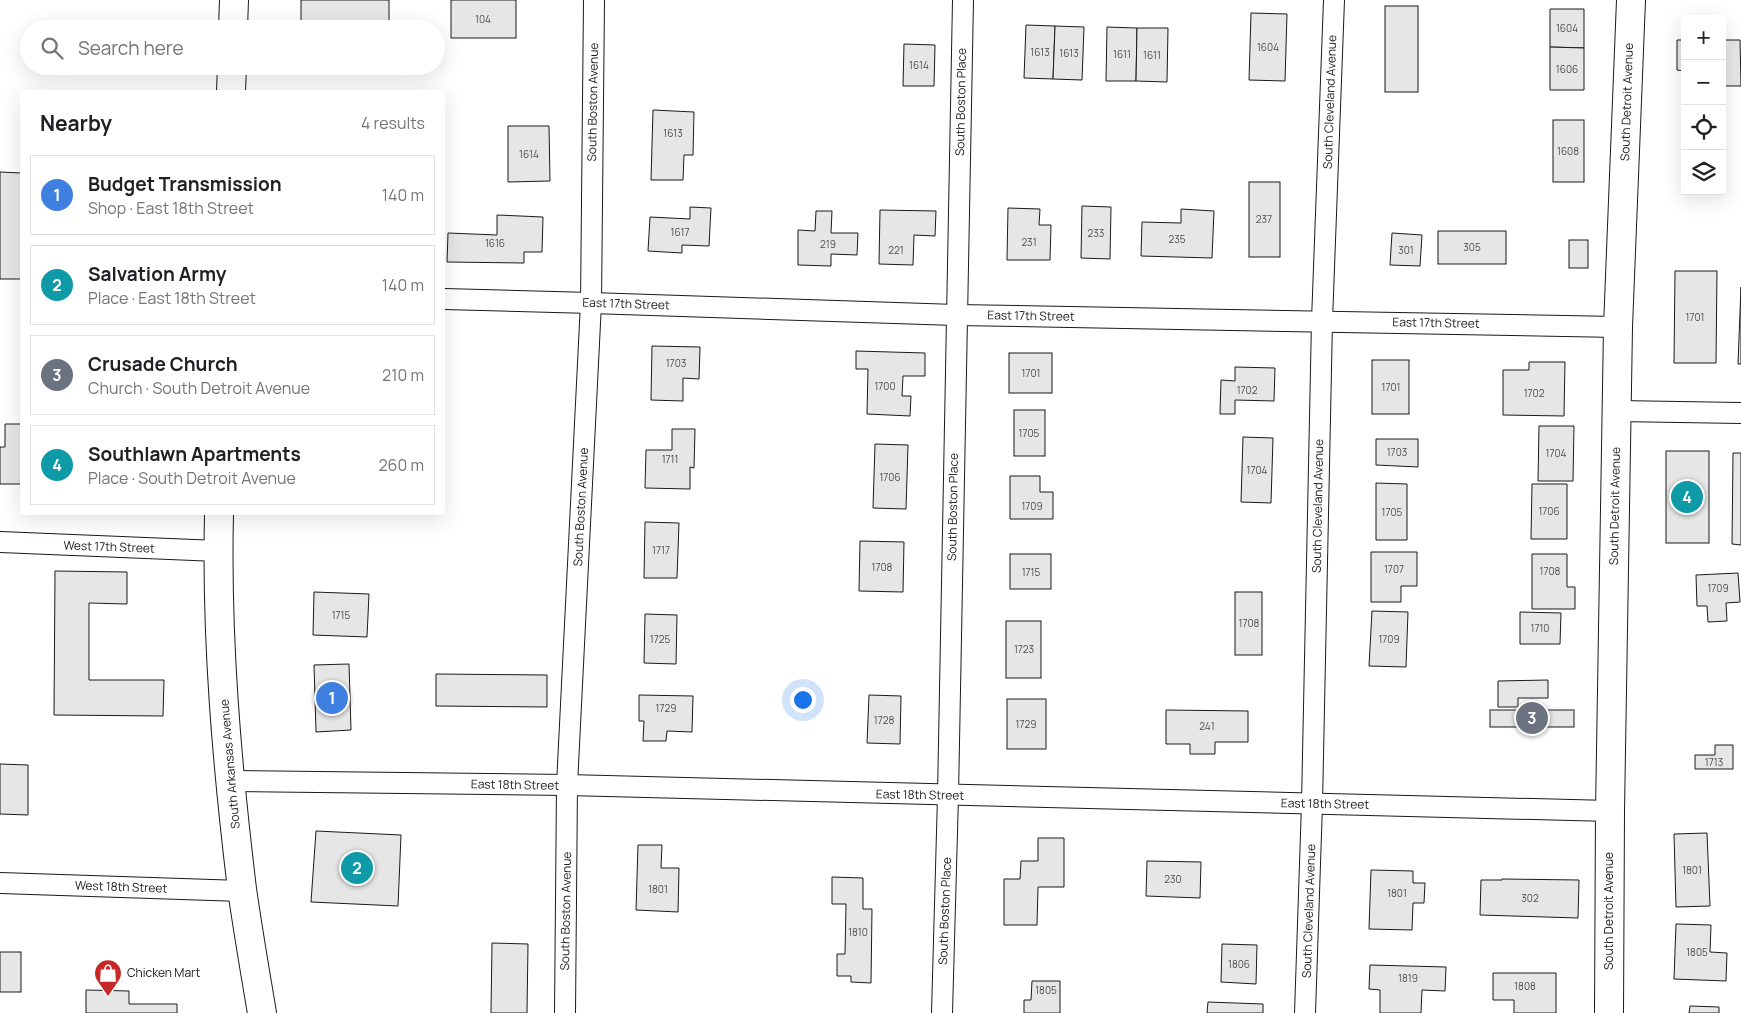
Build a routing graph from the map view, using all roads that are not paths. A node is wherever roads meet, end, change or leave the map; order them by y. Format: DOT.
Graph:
graph roads {
  1 [pos="234,0"];
  2 [pos="594,0"];
  3 [pos="963,0"];
  4 [pos="1334,0"];
  5 [pos="1631,0"];
  6 [pos="233,20"];
  7 [pos="232,75"];
  8 [pos="231,90"];
  9 [pos="445,300"];
  10 [pos="591,303"];
  11 [pos="956,315"];
  12 [pos="1322,321"];
  13 [pos="1618,327"];
  14 [pos="1617,411"];
  15 [pos="1741,413"];
  16 [pos="219,515"];
  17 [pos="0,542"];
  18 [pos="218,551"];
  19 [pos="230,781"];
  20 [pos="567,785"];
  21 [pos="948,796"];
  22 [pos="1312,804"];
  23 [pos="1610,811"];
  24 [pos="0,883"];
  25 [pos="242,891"];
  26 [pos="262,1013"];
  27 [pos="565,1013"];
  28 [pos="942,1013"];
  29 [pos="1305,1013"];
  30 [pos="1609,1013"];
  1 -- 6 [label="main road"];
  2 -- 10 [label="street, South Boston Avenue"];
  3 -- 11 [label="street, South Boston Place"];
  4 -- 12 [label="street, South Cleveland Avenue"];
  5 -- 13 [label="main road, South Detroit Avenue"];
  7 -- 8 [label="main road"];
  9 -- 10 [label="street, East 17th Street"];
  10 -- 11 [label="street, East 17th Street"];
  10 -- 20 [label="street, South Boston Avenue"];
  11 -- 12 [label="street, East 17th Street"];
  11 -- 21 [label="street, South Boston Place"];
  12 -- 13 [label="street, East 17th Street"];
  12 -- 22 [label="street, South Cleveland Avenue"];
  13 -- 14 [label="main road, South Detroit Avenue"];
  14 -- 15 [label="street"];
  14 -- 23 [label="main road, South Detroit Avenue"];
  16 -- 18 [label="main road, South Arkansas Avenue"];
  17 -- 18 [label="street, West 17th Street"];
  18 -- 19 [label="main road, South Arkansas Avenue"];
  19 -- 20 [label="street, East 18th Street"];
  19 -- 25 [label="main road, South Arkansas Avenue"];
  20 -- 21 [label="street, East 18th Street"];
  20 -- 27 [label="street, South Boston Avenue"];
  21 -- 22 [label="street, East 18th Street"];
  21 -- 28 [label="street, South Boston Place"];
  22 -- 23 [label="street, East 18th Street"];
  22 -- 29 [label="street, South Cleveland Avenue"];
  23 -- 30 [label="main road, South Detroit Avenue"];
  24 -- 25 [label="street, West 18th Street"];
  25 -- 26 [label="main road, South Arkansas Avenue"];
}
